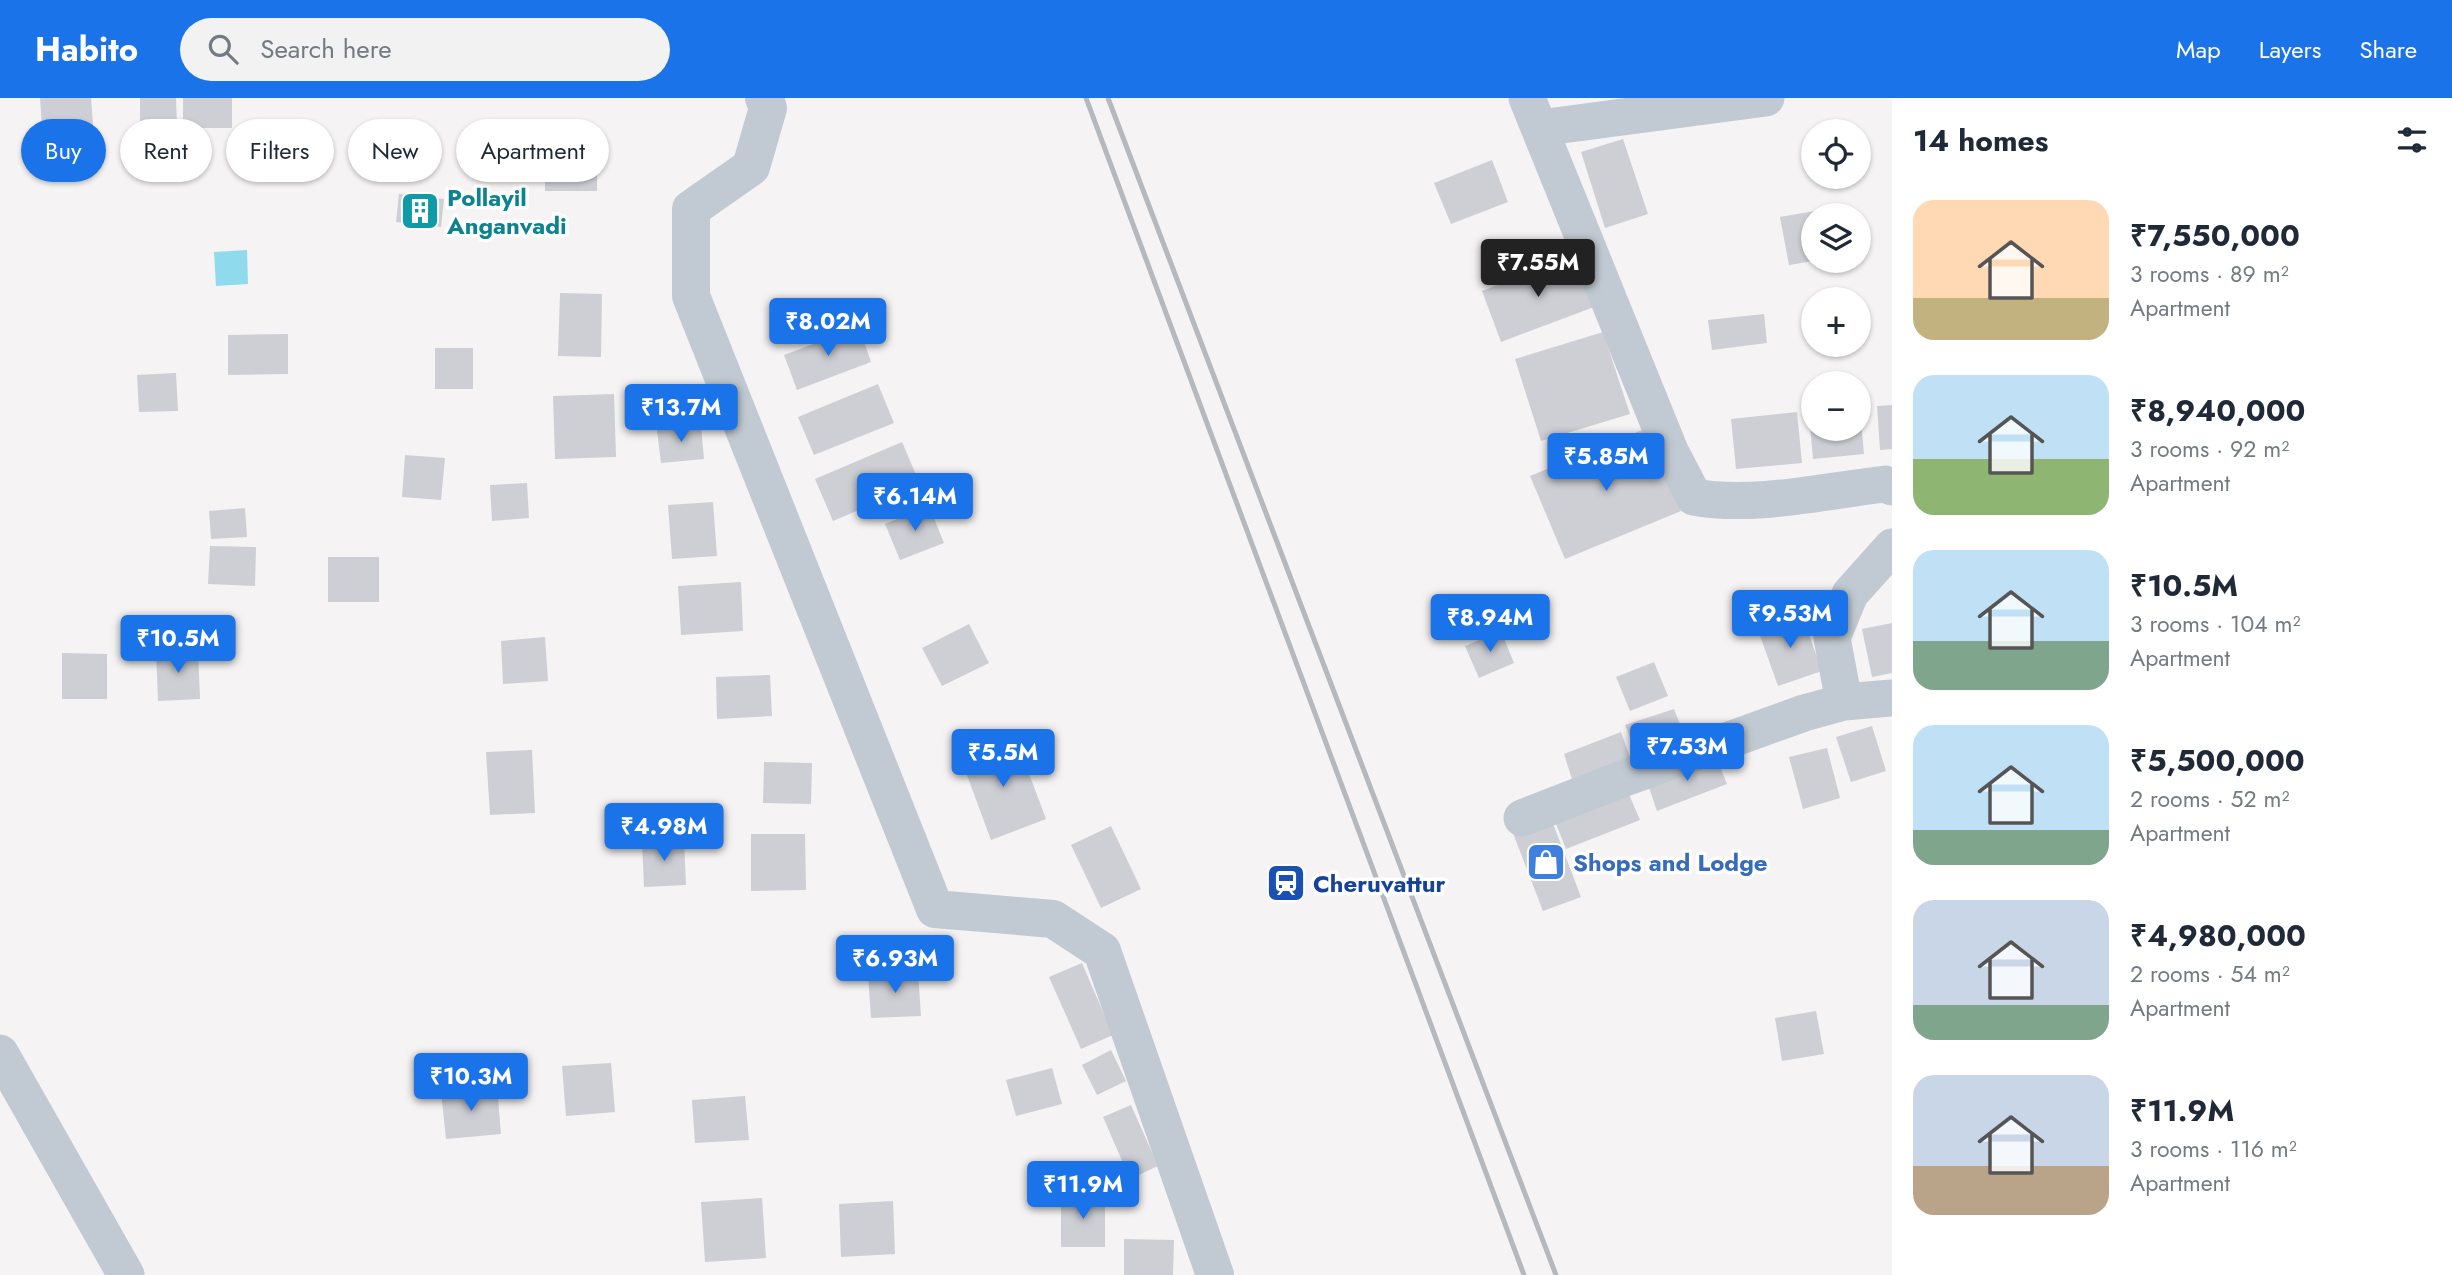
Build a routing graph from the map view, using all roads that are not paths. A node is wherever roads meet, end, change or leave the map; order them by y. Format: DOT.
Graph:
graph roads {
  1 [pos="764,98"];
  2 [pos="1766,98"];
  3 [pos="1534,113"];
  4 [pos="1892,487"];
  5 [pos="1892,547"];
  6 [pos="1892,698"];
  7 [pos="1844,702"];
  8 [pos="1522,818"];
  9 [pos="0,1052"];
  10 [pos="126,1275"];
  11 [pos="1215,1275"];
  1 -- 11 [label="street"];
  2 -- 3 [label="street"];
  3 -- 4 [label="street"];
  5 -- 7 [label="street"];
  6 -- 7 [label="street"];
  7 -- 8 [label="street"];
  9 -- 10 [label="street"];
}
